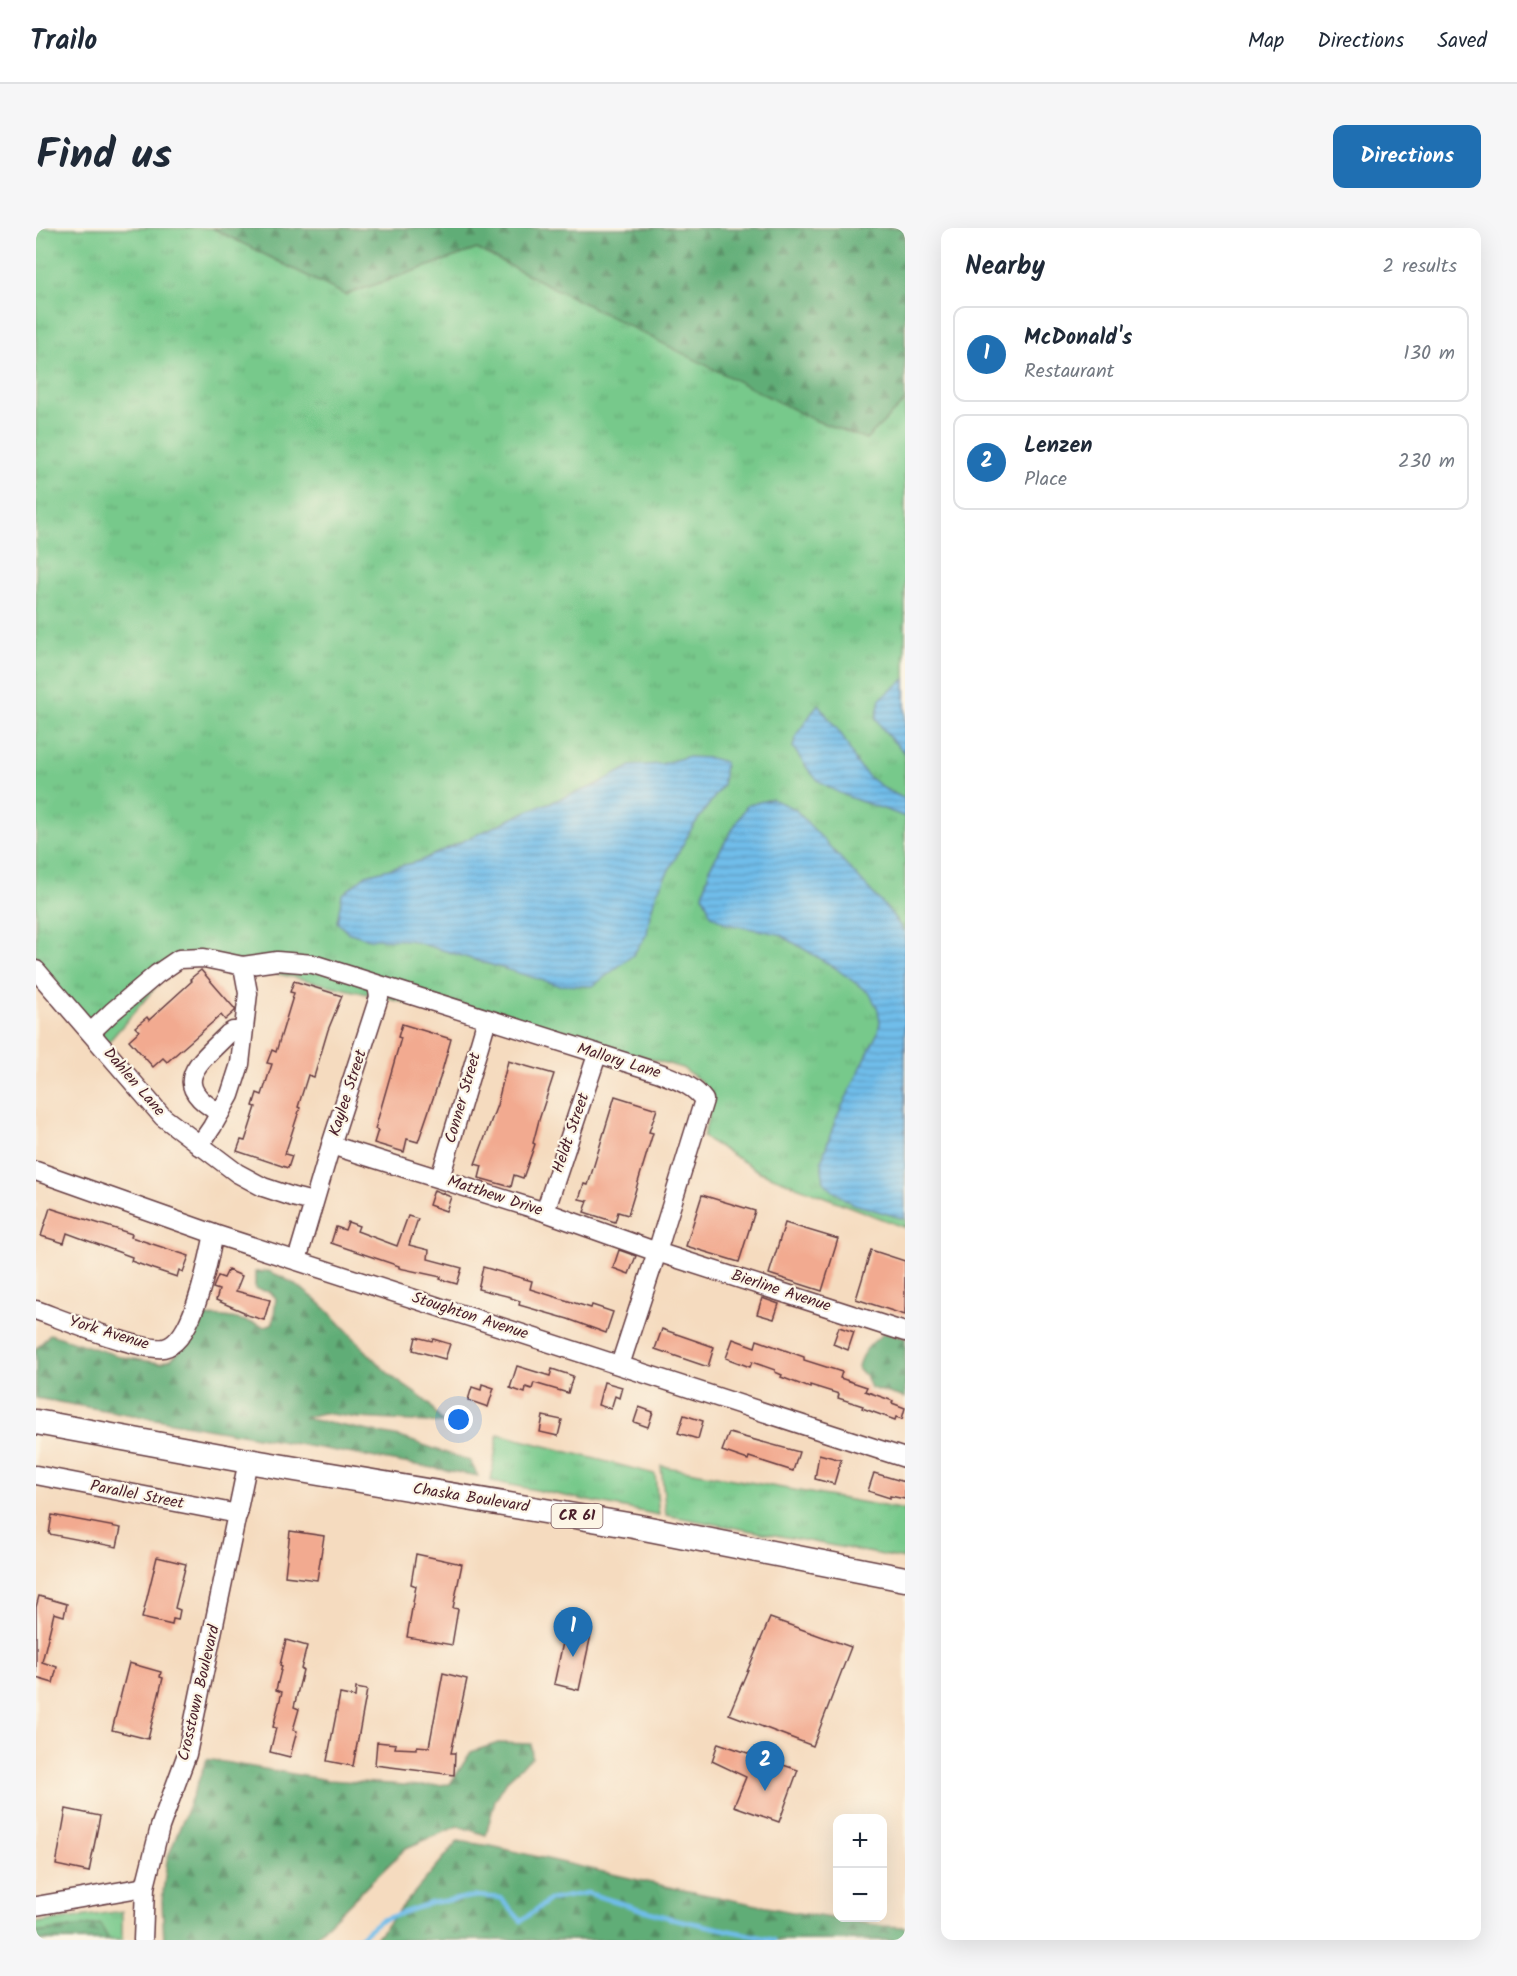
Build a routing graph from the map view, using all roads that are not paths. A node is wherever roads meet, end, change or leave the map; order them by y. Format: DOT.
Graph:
graph roads {
  1 [pos="243,966"];
  2 [pos="36,970"];
  3 [pos="377,985"];
  4 [pos="487,1019"];
  5 [pos="243,1031"];
  6 [pos="91,1032"];
  7 [pos="597,1054"];
  8 [pos="220,1113"];
  9 [pos="331,1145"];
  10 [pos="199,1146"];
  11 [pos="36,1171"];
  12 [pos="440,1178"];
  13 [pos="313,1202"];
  14 [pos="545,1212"];
  15 [pos="214,1234"];
  16 [pos="657,1252"];
  17 [pos="297,1260"];
  18 [pos="36,1310"];
  19 [pos="905,1332"];
  20 [pos="620,1365"];
  21 [pos="36,1422"];
  22 [pos="904,1457"];
  23 [pos="248,1461"];
  24 [pos="36,1475"];
  25 [pos="238,1514"];
  26 [pos="905,1579"];
  27 [pos="145,1887"];
  28 [pos="36,1906"];
  29 [pos="143,1940"];
  1 -- 3 [label="street, Mallory Lane"];
  1 -- 5 [label="street"];
  1 -- 6 [label="street, Mallory Lane"];
  2 -- 6 [label="street, Dahlen Lane"];
  3 -- 4 [label="street, Mallory Lane"];
  3 -- 9 [label="street, Kaylee Street"];
  4 -- 7 [label="street, Mallory Lane"];
  4 -- 12 [label="street, Conner Street"];
  5 -- 8 [label="street"];
  5 -- 8 [label="street"];
  6 -- 10 [label="street, Dahlen Lane"];
  7 -- 14 [label="street, Heldt Street"];
  7 -- 16 [label="street, Mallory Lane"];
  8 -- 10 [label="street"];
  9 -- 12 [label="street, Matthew Drive"];
  9 -- 13 [label="street, Kaylee Street"];
  10 -- 13 [label="street, Dahlen Lane"];
  11 -- 15 [label="street, Stoughton Avenue"];
  12 -- 14 [label="street, Matthew Drive"];
  13 -- 17 [label="street, Kaylee Street"];
  14 -- 16 [label="street, Matthew Drive"];
  15 -- 17 [label="street, Stoughton Avenue"];
  15 -- 18 [label="street, York Avenue"];
  16 -- 19 [label="street, Bierline Avenue"];
  16 -- 20 [label="street"];
  17 -- 20 [label="street, Stoughton Avenue"];
  20 -- 22 [label="street, Stoughton Avenue"];
  21 -- 23 [label="main road, Chaska Boulevard / CR 61"];
  23 -- 25 [label="street, Crosstown Boulevard"];
  23 -- 26 [label="main road, Chaska Boulevard / CR 61"];
  24 -- 25 [label="street, Parallel Street"];
  25 -- 27 [label="street, Crosstown Boulevard"];
  27 -- 28 [label="street"];
  27 -- 29 [label="street, Crosstown Boulevard"];
}
